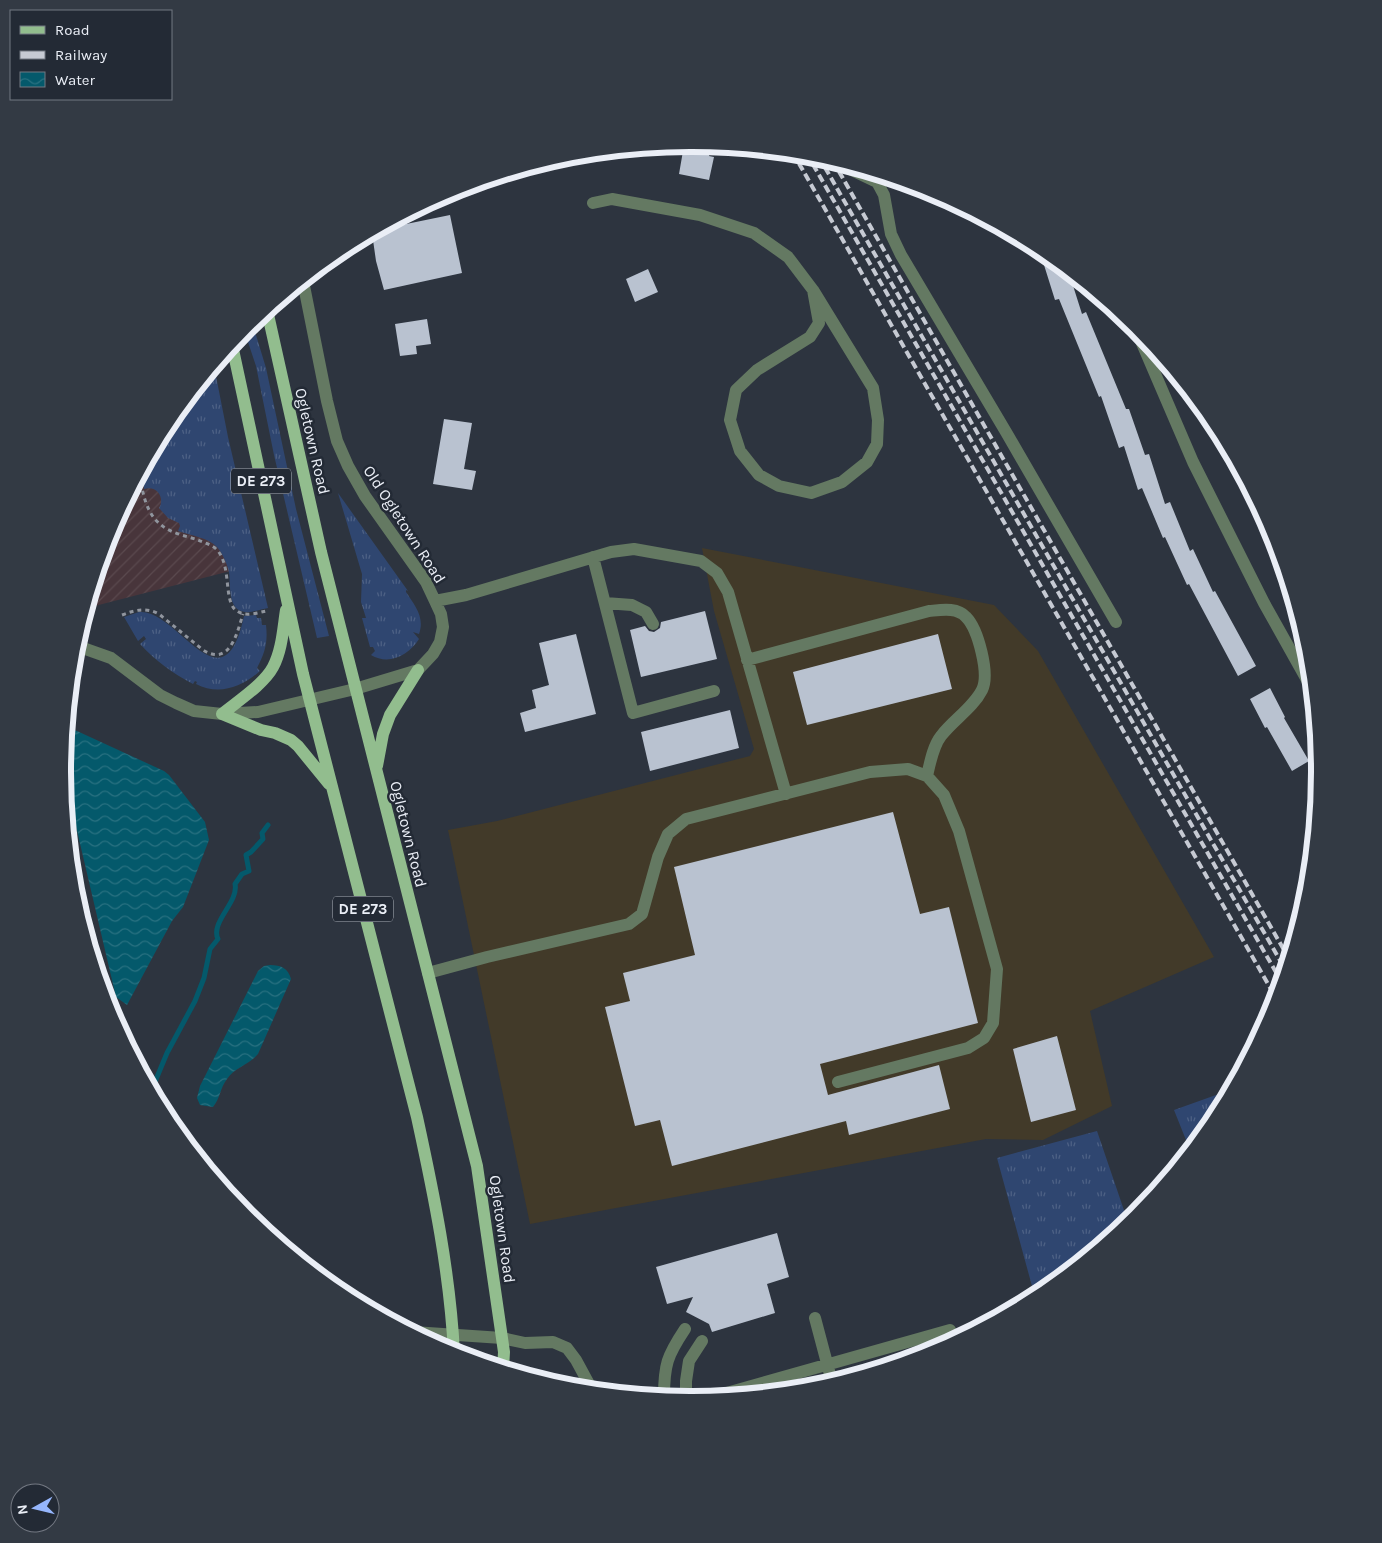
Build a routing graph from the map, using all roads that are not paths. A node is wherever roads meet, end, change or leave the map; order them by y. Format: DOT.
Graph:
graph roads {
  1 [pos="871,179"];
  2 [pos="593,203"];
  3 [pos="305,288"];
  4 [pos="813,290"];
  5 [pos="269,318"];
  6 [pos="1145,350"];
  7 [pos="234,354"];
  8 [pos="593,557"];
  9 [pos="435,601"];
  10 [pos="287,603"];
  11 [pos="605,603"];
  12 [pos="1116,622"];
  13 [pos="653,624"];
  14 [pos="84,648"];
  15 [pos="748,660"];
  16 [pos="418,670"];
  17 [pos="1302,671"];
  18 [pos="355,689"];
  19 [pos="714,691"];
  20 [pos="310,700"];
  21 [pos="222,714"];
  22 [pos="376,770"];
  23 [pos="927,776"];
  24 [pos="332,788"];
  25 [pos="786,794"];
  26 [pos="428,973"];
  27 [pos="838,1082"];
  28 [pos="814,1318"];
  29 [pos="685,1329"];
  30 [pos="950,1330"];
  31 [pos="430,1333"];
  32 [pos="453,1334"];
  33 [pos="502,1338"];
  34 [pos="702,1341"];
  35 [pos="454,1344"];
  36 [pos="504,1362"];
  37 [pos="827,1365"];
  38 [pos="830,1375"];
  39 [pos="588,1382"];
  40 [pos="741,1389"];
  41 [pos="664,1390"];
  42 [pos="686,1391"];
  1 -- 12 [label="street"];
  2 -- 4 [label="street"];
  3 -- 9 [label="street, Old Ogletown Road"];
  4 -- 4 [label="street"];
  5 -- 18 [label="main road, Ogletown Road / DE 273"];
  6 -- 17 [label="street"];
  7 -- 10 [label="main road, DE 273"];
  8 -- 9 [label="street"];
  8 -- 11 [label="street"];
  8 -- 15 [label="street"];
  9 -- 16 [label="street, Old Ogletown Road"];
  10 -- 20 [label="main road, DE 273"];
  10 -- 21 [label="main road"];
  11 -- 13 [label="street"];
  11 -- 19 [label="street"];
  14 -- 21 [label="street"];
  15 -- 23 [label="street"];
  15 -- 25 [label="street"];
  16 -- 18 [label="street"];
  16 -- 22 [label="main road"];
  18 -- 20 [label="street"];
  18 -- 22 [label="main road, Ogletown Road / DE 273"];
  20 -- 21 [label="street"];
  20 -- 24 [label="main road, DE 273"];
  21 -- 24 [label="main road"];
  22 -- 26 [label="main road, Ogletown Road / DE 273"];
  23 -- 25 [label="street"];
  23 -- 27 [label="street"];
  24 -- 32 [label="main road, DE 273"];
  25 -- 26 [label="street"];
  26 -- 33 [label="main road, Ogletown Road / DE 273"];
  28 -- 37 [label="street"];
  29 -- 41 [label="street"];
  30 -- 37 [label="street"];
  31 -- 32 [label="street"];
  32 -- 33 [label="street"];
  32 -- 35 [label="main road, DE 273"];
  33 -- 36 [label="main road, Ogletown Road / DE 273"];
  33 -- 39 [label="street"];
  34 -- 42 [label="street"];
  37 -- 38 [label="street"];
  37 -- 40 [label="street"];
}
